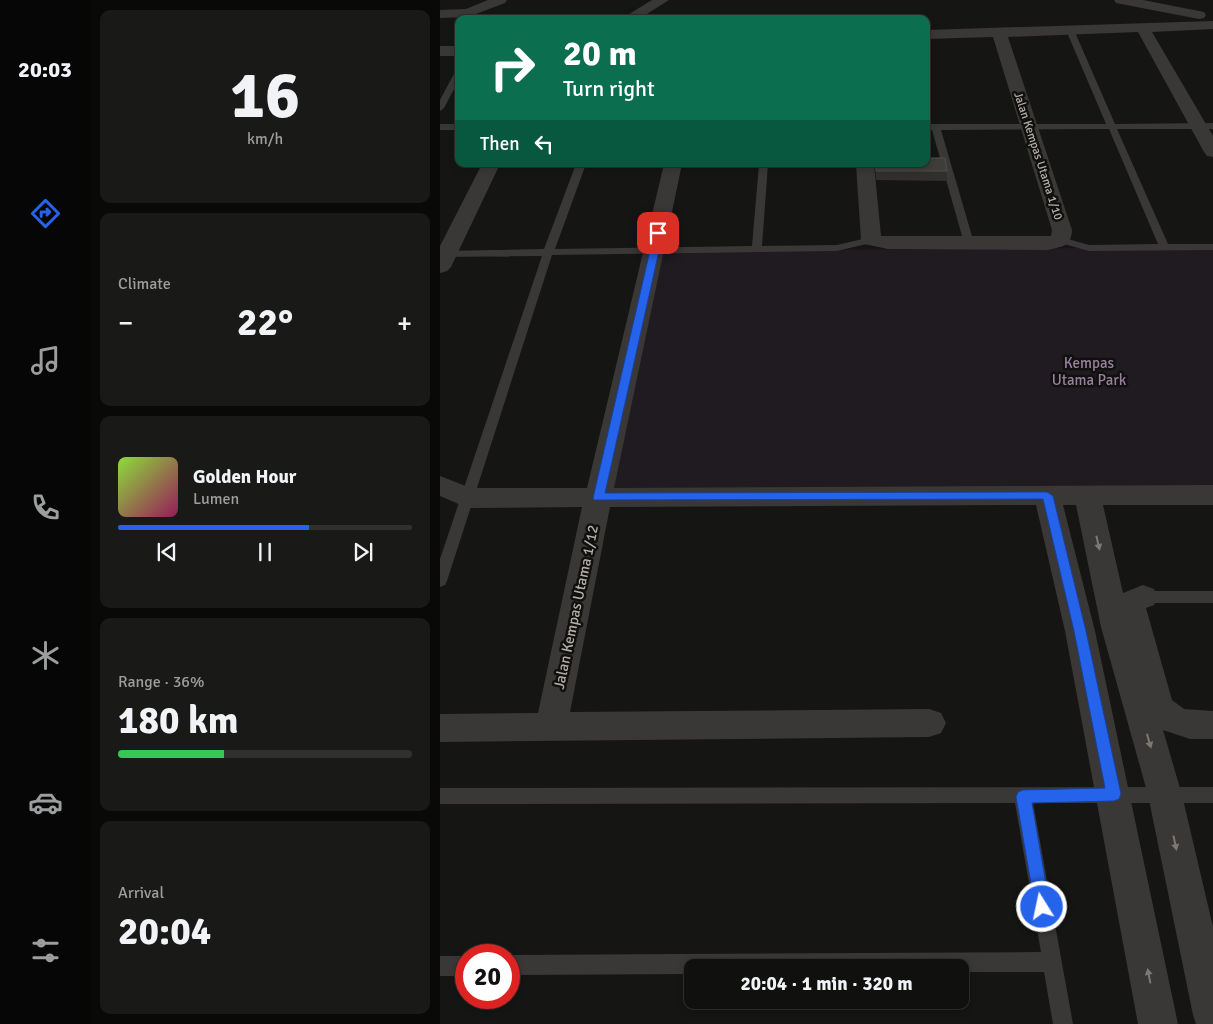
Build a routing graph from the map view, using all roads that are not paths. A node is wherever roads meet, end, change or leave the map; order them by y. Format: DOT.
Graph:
graph roads {
  1 [pos="500,0"];
  2 [pos="662,0"];
  3 [pos="1121,0"];
  4 [pos="440,14"];
  5 [pos="635,15"];
  6 [pos="1200,15"];
  7 [pos="1213,25"];
  8 [pos="1143,28"];
  9 [pos="1070,30"];
  10 [pos="999,32"];
  11 [pos="930,35"];
  12 [pos="440,51"];
  13 [pos="455,51"];
  14 [pos="455,80"];
  15 [pos="440,108"];
  16 [pos="1111,126"];
  17 [pos="1206,126"];
  18 [pos="440,127"];
  19 [pos="455,127"];
  20 [pos="931,127"];
  21 [pos="1029,127"];
  22 [pos="1213,152"];
  23 [pos="489,167"];
  24 [pos="580,167"];
  25 [pos="672,167"];
  26 [pos="763,167"];
  27 [pos="865,167"];
  28 [pos="871,240"];
  29 [pos="1061,240"];
  30 [pos="969,243"];
  31 [pos="1164,247"];
  32 [pos="1213,247"];
  33 [pos="757,249"];
  34 [pos="655,251"];
  35 [pos="548,254"];
  36 [pos="442,259"];
  37 [pos="440,485"];
  38 [pos="1087,495"];
  39 [pos="1213,495"];
  40 [pos="1047,496"];
  41 [pos="468,498"];
  42 [pos="598,498"];
  43 [pos="440,581"];
  44 [pos="1143,597"];
  45 [pos="1213,597"];
  46 [pos="929,723"];
  47 [pos="1213,725"];
  48 [pos="551,727"];
  49 [pos="440,728"];
  50 [pos="1114,794"];
  51 [pos="1165,795"];
  52 [pos="1213,795"];
  53 [pos="440,796"];
  54 [pos="1023,797"];
  55 [pos="1052,962"];
  56 [pos="440,966"];
  57 [pos="455,966"];
  58 [pos="520,966"];
  59 [pos="1213,1015"];
  60 [pos="1063,1024"];
  61 [pos="1158,1024"];
  1 -- 4 [label="street"];
  2 -- 5 [label="street"];
  3 -- 6 [label="street"];
  7 -- 8 [label="street"];
  8 -- 9 [label="street"];
  8 -- 17 [label="street"];
  9 -- 10 [label="street"];
  9 -- 16 [label="lane"];
  10 -- 11 [label="street"];
  10 -- 21 [label="street, Jalan Kempas Utama 1/10"];
  12 -- 13 [label="street"];
  14 -- 15 [label="lane"];
  16 -- 17 [label="lane"];
  16 -- 21 [label="lane"];
  16 -- 31 [label="lane"];
  17 -- 22 [label="street"];
  18 -- 19 [label="lane"];
  20 -- 21 [label="lane"];
  20 -- 30 [label="lane"];
  21 -- 29 [label="street, Jalan Kempas Utama 1/10"];
  23 -- 36 [label="street"];
  24 -- 35 [label="lane"];
  25 -- 34 [label="street, Jalan Kempas Utama 1/12"];
  26 -- 33 [label="lane"];
  27 -- 28 [label="street"];
  28 -- 30 [label="street, Jalan Kempas Utama 1/10"];
  28 -- 33 [label="lane"];
  29 -- 30 [label="street, Jalan Kempas Utama 1/10"];
  29 -- 31 [label="lane"];
  31 -- 32 [label="lane"];
  33 -- 34 [label="lane"];
  34 -- 35 [label="lane"];
  34 -- 42 [label="street, Jalan Kempas Utama 1/12"];
  35 -- 36 [label="lane"];
  35 -- 41 [label="lane"];
  37 -- 41 [label="street"];
  38 -- 39 [label="street"];
  38 -- 40 [label="street"];
  38 -- 51 [label="street, one-way"];
  40 -- 42 [label="street"];
  40 -- 50 [label="street"];
  41 -- 42 [label="street"];
  41 -- 43 [label="lane"];
  42 -- 48 [label="street, Jalan Kempas Utama 1/12"];
  44 -- 45 [label="lane"];
  44 -- 47 [label="street"];
  46 -- 48 [label="street"];
  48 -- 49 [label="street"];
  50 -- 51 [label="lane"];
  50 -- 54 [label="lane"];
  61 -- 50 [label="street, one-way"];
  51 -- 52 [label="lane"];
  51 -- 59 [label="street, one-way"];
  53 -- 54 [label="lane"];
  54 -- 55 [label="lane"];
  55 -- 58 [label="lane"];
  55 -- 60 [label="lane"];
  56 -- 57 [label="lane"];
}
